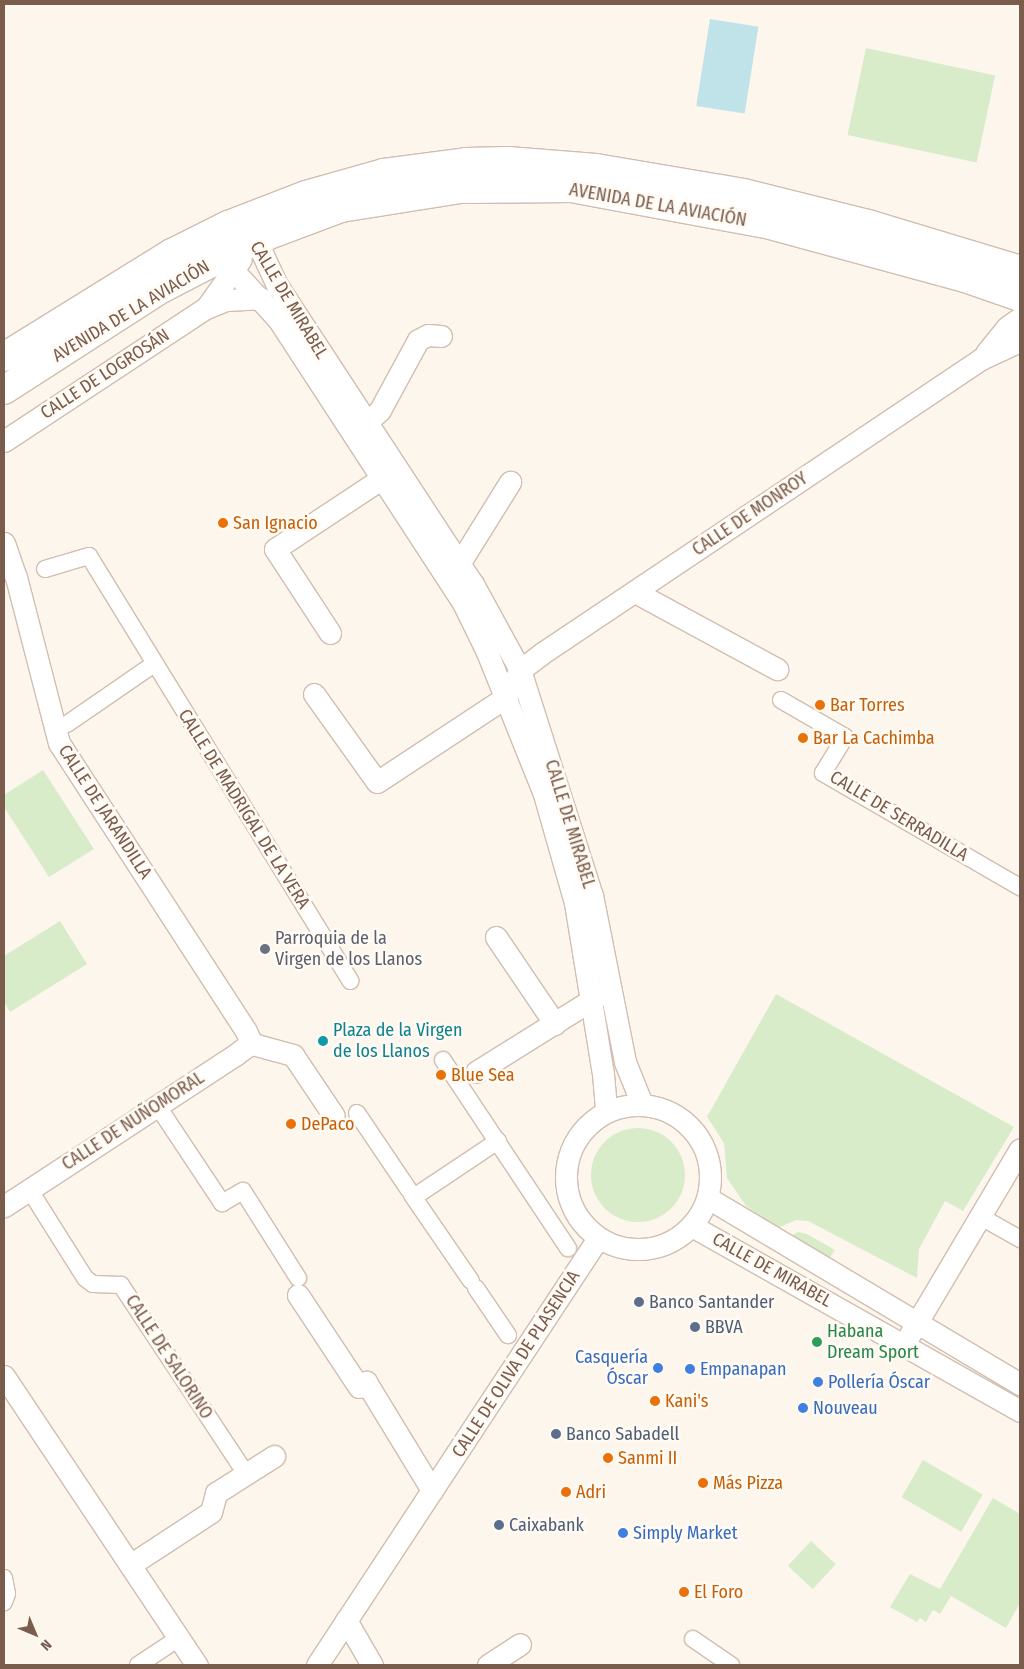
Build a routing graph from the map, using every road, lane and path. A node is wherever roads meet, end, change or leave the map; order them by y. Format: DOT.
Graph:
graph roads {
  1 [pos="228,225"];
  2 [pos="256,240"];
  3 [pos="221,264"];
  4 [pos="1020,270"];
  5 [pos="993,287"];
  6 [pos="1020,297"];
  7 [pos="261,298"];
  8 [pos="206,308"];
  9 [pos="1016,329"];
  10 [pos="441,336"];
  11 [pos="4,357"];
  12 [pos="4,390"];
  13 [pos="360,429"];
  14 [pos="4,441"];
  15 [pos="389,474"];
  16 [pos="510,482"];
  17 [pos="4,543"];
  18 [pos="459,564"];
  19 [pos="45,569"];
  20 [pos="635,592"];
  21 [pos="330,633"];
  22 [pos="154,664"];
  23 [pos="777,669"];
  24 [pos="520,670"];
  25 [pos="314,694"];
  26 [pos="506,697"];
  27 [pos="780,700"];
  28 [pos="67,724"];
  29 [pos="1020,887"];
  30 [pos="496,936"];
  31 [pos="350,981"];
  32 [pos="609,981"];
  33 [pos="592,1002"];
  34 [pos="555,1024"];
  35 [pos="248,1037"];
  36 [pos="443,1060"];
  37 [pos="476,1072"];
  38 [pos="642,1104"];
  39 [pos="157,1105"];
  40 [pos="606,1111"];
  41 [pos="357,1113"];
  42 [pos="334,1116"];
  43 [pos="498,1142"];
  44 [pos="1020,1149"];
  45 [pos="29,1189"];
  46 [pos="412,1194"];
  47 [pos="708,1198"];
  48 [pos="4,1206"];
  49 [pos="980,1217"];
  50 [pos="692,1226"];
  51 [pos="598,1238"];
  52 [pos="1020,1239"];
  53 [pos="568,1248"];
  54 [pos="298,1287"];
  55 [pos="916,1324"];
  56 [pos="508,1335"];
  57 [pos="904,1345"];
  58 [pos="5,1379"];
  59 [pos="1020,1384"];
  60 [pos="1020,1411"];
  61 [pos="274,1456"];
  62 [pos="246,1474"];
  63 [pos="432,1490"];
  64 [pos="130,1565"];
  65 [pos="4,1578"];
  66 [pos="4,1602"];
  67 [pos="346,1620"];
  68 [pos="179,1638"];
  69 [pos="693,1639"];
  70 [pos="520,1644"];
  71 [pos="138,1665"];
  72 [pos="198,1665"];
  73 [pos="317,1665"];
  74 [pos="372,1665"];
  75 [pos="488,1665"];
  76 [pos="731,1665"];
  1 -- 2 [label="street, CALLE DE MIRABEL"];
  1 -- 3 [label="street, CALLE DE MIRABEL"];
  1 -- 4 [label="main road, AVENIDA DE LA AVIACIÓN"];
  1 -- 11 [label="main road, AVENIDA DE LA AVIACIÓN"];
  2 -- 3 [label="main road, AVENIDA DE LA AVIACIÓN"];
  2 -- 5 [label="main road, AVENIDA DE LA AVIACIÓN"];
  2 -- 13 [label="street, CALLE DE MIRABEL"];
  3 -- 7 [label="street, CALLE DE MIRABEL"];
  3 -- 8 [label="street, CALLE DE LOGROSÁN"];
  3 -- 12 [label="main road, AVENIDA DE LA AVIACIÓN"];
  5 -- 6 [label="main road, AVENIDA DE LA AVIACIÓN"];
  5 -- 9 [label="street, CALLE DE MONROY"];
  7 -- 8 [label="street, CALLE DE LOGROSÁN"];
  7 -- 13 [label="street, CALLE DE MIRABEL"];
  8 -- 14 [label="street, CALLE DE LOGROSÁN"];
  9 -- 20 [label="street, CALLE DE MONROY"];
  10 -- 13 [label="street"];
  13 -- 15 [label="street, CALLE DE MIRABEL"];
  15 -- 18 [label="street, CALLE DE MIRABEL"];
  15 -- 21 [label="street"];
  15 -- 26 [label="street, CALLE DE MIRABEL"];
  16 -- 18 [label="street"];
  17 -- 35 [label="street, CALLE DE JARANDILLA"];
  18 -- 24 [label="street, CALLE DE MIRABEL"];
  19 -- 22 [label="street, CALLE DE MADRIGAL DE LA VERA"];
  20 -- 23 [label="street"];
  20 -- 24 [label="street, CALLE DE MONROY"];
  22 -- 28 [label="street"];
  22 -- 31 [label="street, CALLE DE MADRIGAL DE LA VERA"];
  24 -- 26 [label="street"];
  24 -- 32 [label="street, CALLE DE MIRABEL"];
  25 -- 26 [label="street"];
  26 -- 33 [label="street, CALLE DE MIRABEL"];
  27 -- 29 [label="street, CALLE DE SERRADILLA"];
  30 -- 34 [label="street"];
  32 -- 33 [label="street"];
  32 -- 38 [label="street, CALLE DE MIRABEL"];
  33 -- 34 [label="street"];
  33 -- 40 [label="street, CALLE DE MIRABEL"];
  34 -- 37 [label="street"];
  35 -- 39 [label="street, CALLE DE NUÑOMORAL"];
  35 -- 42 [label="street"];
  36 -- 43 [label="street"];
  38 -- 40 [label="street"];
  38 -- 47 [label="street"];
  39 -- 45 [label="street, CALLE DE NUÑOMORAL"];
  39 -- 54 [label="street"];
  40 -- 51 [label="street"];
  41 -- 46 [label="street"];
  43 -- 46 [label="street"];
  43 -- 53 [label="street"];
  44 -- 49 [label="street"];
  45 -- 48 [label="street, CALLE DE NUÑOMORAL"];
  45 -- 62 [label="street, CALLE DE SALORINO"];
  46 -- 56 [label="street"];
  47 -- 50 [label="street"];
  47 -- 55 [label="street, CALLE DE MIRABEL"];
  49 -- 52 [label="street"];
  49 -- 55 [label="street"];
  50 -- 51 [label="street"];
  50 -- 57 [label="street, CALLE DE MIRABEL"];
  51 -- 63 [label="street, CALLE DE OLIVA DE PLASENCIA"];
  54 -- 63 [label="street"];
  55 -- 57 [label="street"];
  55 -- 59 [label="street, CALLE DE MIRABEL"];
  57 -- 60 [label="street, CALLE DE MIRABEL"];
  58 -- 64 [label="street"];
  61 -- 62 [label="street"];
  62 -- 64 [label="street"];
  63 -- 67 [label="street, CALLE DE OLIVA DE PLASENCIA"];
  64 -- 68 [label="street"];
  65 -- 66 [label="street"];
  67 -- 73 [label="street, CALLE DE OLIVA DE PLASENCIA"];
  67 -- 74 [label="street"];
  68 -- 71 [label="street"];
  68 -- 72 [label="street"];
  69 -- 76 [label="street"];
  70 -- 75 [label="street"];
}
